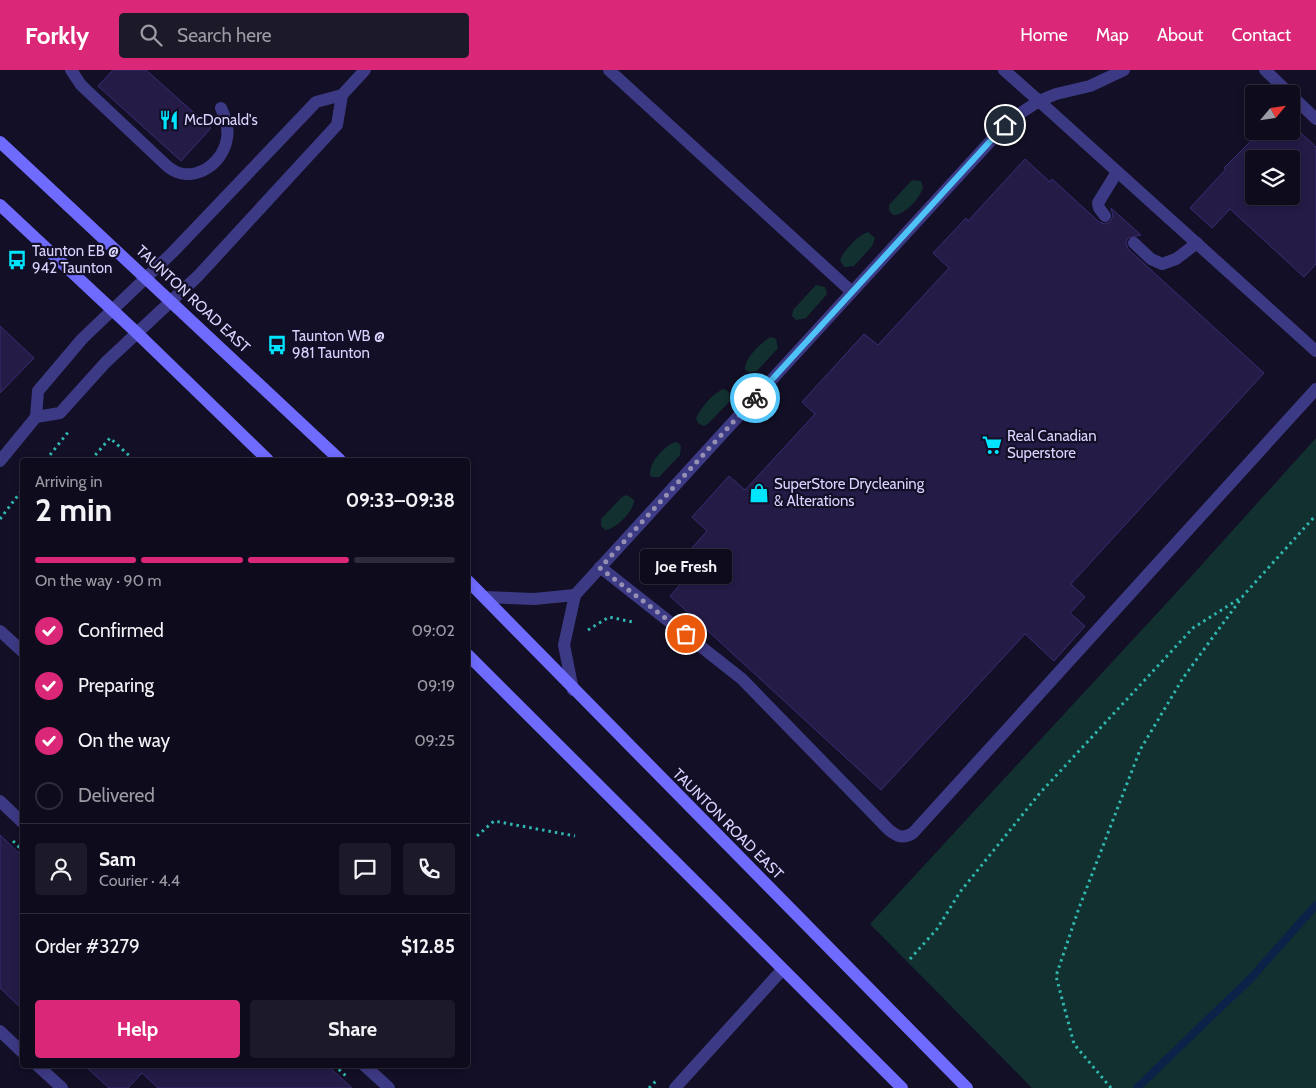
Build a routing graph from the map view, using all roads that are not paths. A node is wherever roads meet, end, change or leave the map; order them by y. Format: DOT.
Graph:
graph roads {
  1 [pos="71,70"];
  2 [pos="365,70"];
  3 [pos="608,70"];
  4 [pos="1004,70"];
  5 [pos="1124,70"];
  6 [pos="1264,70"];
  7 [pos="1280,85"];
  8 [pos="342,95"];
  9 [pos="1039,101"];
  10 [pos="1300,104"];
  11 [pos="222,108"];
  12 [pos="1316,119"];
  13 [pos="0,142"];
  14 [pos="1117,172"];
  15 [pos="0,205"];
  16 [pos="1105,216"];
  17 [pos="1134,243"];
  18 [pos="1197,244"];
  19 [pos="147,277"];
  20 [pos="852,292"];
  21 [pos="172,301"];
  22 [pos="112,310"];
  23 [pos="137,333"];
  24 [pos="1316,350"];
  25 [pos="1316,389"];
  26 [pos="36,417"];
  27 [pos="266,458"];
  28 [pos="338,458"];
  29 [pos="0,461"];
  30 [pos="600,568"];
  31 [pos="470,583"];
  32 [pos="574,595"];
  33 [pos="484,597"];
  34 [pos="0,631"];
  35 [pos="20,649"];
  36 [pos="470,657"];
  37 [pos="573,690"];
  38 [pos="0,801"];
  39 [pos="20,820"];
  40 [pos="782,970"];
  41 [pos="0,1032"];
  42 [pos="20,1050"];
  43 [pos="39,1068"];
  44 [pos="367,1068"];
  45 [pos="62,1088"];
  46 [pos="389,1088"];
  47 [pos="675,1088"];
  48 [pos="902,1088"];
  49 [pos="967,1088"];
  1 -- 11 [label="lane"];
  2 -- 8 [label="lane"];
  3 -- 20 [label="lane"];
  4 -- 9 [label="lane"];
  5 -- 9 [label="lane"];
  6 -- 7 [label="lane"];
  8 -- 19 [label="lane"];
  8 -- 21 [label="lane"];
  9 -- 14 [label="lane"];
  9 -- 20 [label="lane"];
  10 -- 12 [label="lane"];
  13 -- 19 [label="main road, TAUNTON ROAD EAST"];
  14 -- 16 [label="lane"];
  14 -- 18 [label="lane"];
  15 -- 22 [label="main road"];
  17 -- 18 [label="lane"];
  18 -- 24 [label="lane"];
  19 -- 21 [label="main road, TAUNTON ROAD EAST"];
  19 -- 22 [label="lane"];
  20 -- 30 [label="lane"];
  21 -- 23 [label="lane"];
  21 -- 28 [label="main road, TAUNTON ROAD EAST"];
  22 -- 23 [label="main road"];
  22 -- 26 [label="lane"];
  23 -- 26 [label="lane"];
  23 -- 27 [label="main road"];
  25 -- 30 [label="lane"];
  26 -- 29 [label="lane"];
  30 -- 32 [label="lane"];
  31 -- 33 [label="main road, TAUNTON ROAD EAST"];
  32 -- 33 [label="lane"];
  32 -- 37 [label="lane"];
  33 -- 37 [label="main road, TAUNTON ROAD EAST"];
  34 -- 35 [label="lane"];
  36 -- 40 [label="main road"];
  37 -- 49 [label="main road, TAUNTON ROAD EAST"];
  38 -- 39 [label="lane"];
  40 -- 47 [label="lane"];
  40 -- 48 [label="main road"];
  41 -- 42 [label="lane"];
  43 -- 45 [label="lane"];
  44 -- 46 [label="lane"];
}
